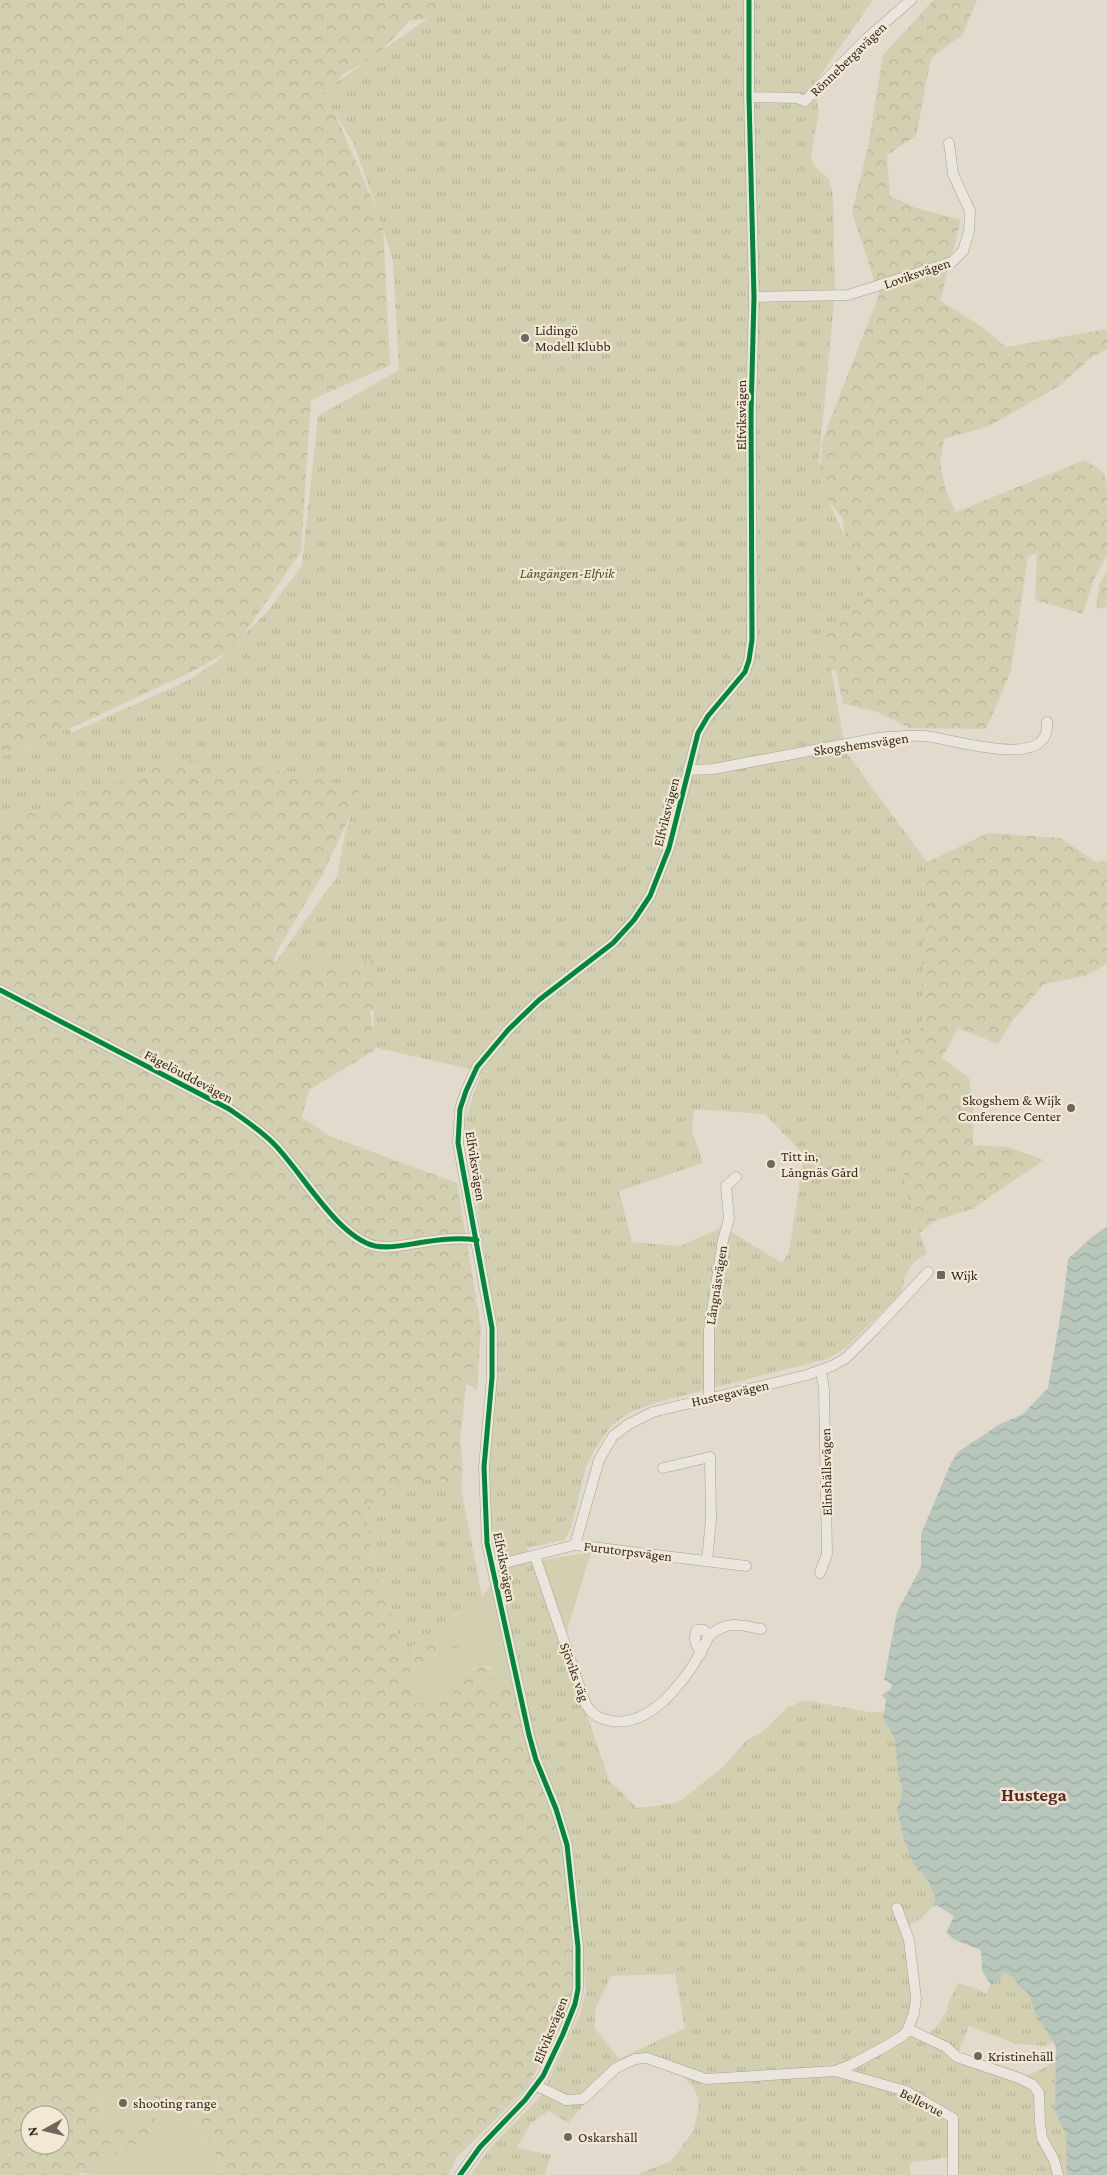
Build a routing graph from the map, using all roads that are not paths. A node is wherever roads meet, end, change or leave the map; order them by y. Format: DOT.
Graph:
graph roads {
  1 [pos="749,0"];
  2 [pos="911,0"];
  3 [pos="749,97"];
  4 [pos="949,142"];
  5 [pos="754,297"];
  6 [pos="1047,722"];
  7 [pos="688,770"];
  8 [pos="0,990"];
  9 [pos="736,1177"];
  10 [pos="477,1240"];
  11 [pos="928,1272"];
  12 [pos="821,1370"];
  13 [pos="709,1398"];
  14 [pos="663,1468"];
  15 [pos="575,1544"];
  16 [pos="535,1556"];
  17 [pos="707,1561"];
  18 [pos="492,1566"];
  19 [pos="746,1566"];
  20 [pos="820,1574"];
  21 [pos="761,1629"];
  22 [pos="897,1908"];
  23 [pos="908,2029"];
  24 [pos="835,2071"];
  25 [pos="537,2086"];
  26 [pos="460,2175"];
  27 [pos="953,2175"];
  28 [pos="1058,2175"];
  1 -- 3 [label="street, Elfviksvägen"];
  2 -- 3 [label="street, Rönnebergavägen"];
  3 -- 5 [label="street, Elfviksvägen"];
  4 -- 5 [label="street, Loviksvägen"];
  5 -- 7 [label="street, Elfviksvägen"];
  6 -- 7 [label="street, Skogshemsvägen"];
  7 -- 10 [label="street, Elfviksvägen"];
  8 -- 10 [label="street, Fågelöuddevägen"];
  9 -- 13 [label="street, Långnäsvägen"];
  10 -- 18 [label="street, Elfviksvägen"];
  11 -- 12 [label="street, Hustegavägen"];
  12 -- 13 [label="street, Hustegavägen"];
  12 -- 20 [label="street, Elinshällsvägen"];
  13 -- 15 [label="street, Hustegavägen"];
  14 -- 17 [label="street"];
  15 -- 16 [label="street, Furutorpsvägen"];
  15 -- 17 [label="street, Furutorpsvägen"];
  16 -- 18 [label="street, Furutorpsvägen"];
  16 -- 21 [label="street, Sjöviks väg"];
  17 -- 19 [label="street, Furutorpsvägen"];
  18 -- 25 [label="street, Elfviksvägen"];
  22 -- 23 [label="street"];
  23 -- 24 [label="street"];
  23 -- 28 [label="street"];
  24 -- 25 [label="street"];
  24 -- 27 [label="street, Bellevue"];
  25 -- 26 [label="street, Elfviksvägen"];
}
